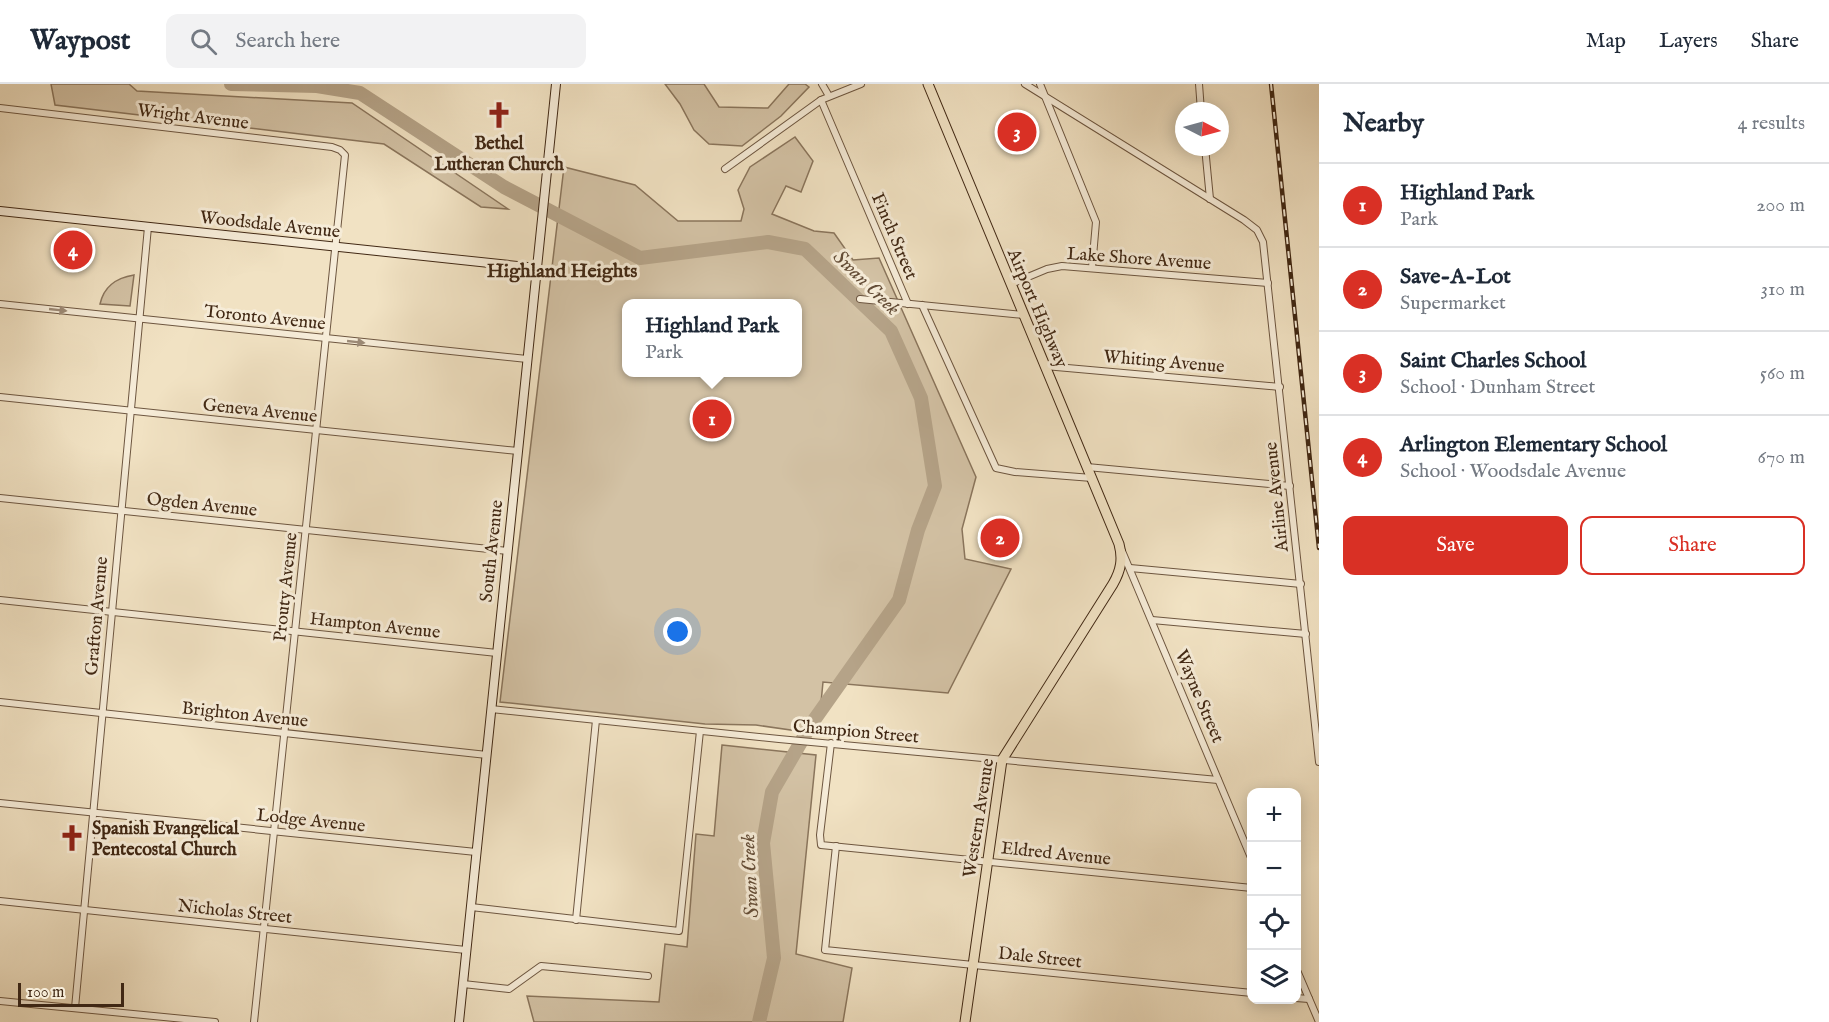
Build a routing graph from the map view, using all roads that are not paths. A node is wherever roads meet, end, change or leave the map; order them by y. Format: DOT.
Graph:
graph roads {
  1 [pos="556,84"];
  2 [pos="822,84"];
  3 [pos="861,84"];
  4 [pos="928,84"];
  5 [pos="1024,84"];
  6 [pos="1040,84"];
  7 [pos="1198,84"];
  8 [pos="829,96"];
  9 [pos="1045,97"];
  10 [pos="822,100"];
  11 [pos="1200,102"];
  12 [pos="0,108"];
  13 [pos="345,155"];
  14 [pos="1206,156"];
  15 [pos="725,169"];
  16 [pos="1210,199"];
  17 [pos="0,211"];
  18 [pos="148,227"];
  19 [pos="335,247"];
  20 [pos="537,268"];
  21 [pos="1092,268"];
  22 [pos="1268,283"];
  23 [pos="1011,284"];
  24 [pos="860,299"];
  25 [pos="0,304"];
  26 [pos="908,304"];
  27 [pos="922,305"];
  28 [pos="1023,315"];
  29 [pos="139,319"];
  30 [pos="326,339"];
  31 [pos="527,359"];
  32 [pos="1045,366"];
  33 [pos="1280,387"];
  34 [pos="0,397"];
  35 [pos="131,411"];
  36 [pos="316,431"];
  37 [pos="518,451"];
  38 [pos="1087,466"];
  39 [pos="1092,478"];
  40 [pos="1290,486"];
  41 [pos="0,498"];
  42 [pos="121,511"];
  43 [pos="306,530"];
  44 [pos="1119,544"];
  45 [pos="508,551"];
  46 [pos="1130,568"];
  47 [pos="1301,584"];
  48 [pos="0,600"];
  49 [pos="112,612"];
  50 [pos="1152,620"];
  51 [pos="295,632"];
  52 [pos="1306,634"];
  53 [pos="497,653"];
  54 [pos="0,702"];
  55 [pos="491,709"];
  56 [pos="102,714"];
  57 [pos="596,720"];
  58 [pos="700,730"];
  59 [pos="284,733"];
  60 [pos="831,743"];
  61 [pos="487,755"];
  62 [pos="1002,760"];
  63 [pos="1319,762"];
  64 [pos="1218,780"];
  65 [pos="0,803"];
  66 [pos="93,812"];
  67 [pos="274,832"];
  68 [pos="836,846"];
  69 [pos="1247,850"];
  70 [pos="476,852"];
  71 [pos="988,861"];
  72 [pos="1247,888"];
  73 [pos="0,902"];
  74 [pos="471,907"];
  75 [pos="84,910"];
  76 [pos="576,920"];
  77 [pos="263,929"];
  78 [pos="466,950"];
  79 [pos="973,966"];
  80 [pos="648,976"];
  81 [pos="1301,979"];
  82 [pos="463,984"];
  83 [pos="1247,993"];
  84 [pos="1301,998"];
  85 [pos="1310,999"];
  86 [pos="0,1001"];
  87 [pos="75,1008"];
  88 [pos="159,1019"];
  89 [pos="215,1022"];
  90 [pos="254,1022"];
  91 [pos="459,1022"];
  92 [pos="965,1022"];
  93 [pos="1319,1022"];
  1 -- 20 [label="street, South Avenue"];
  2 -- 8 [label="street"];
  3 -- 8 [label="street"];
  4 -- 23 [label="main road, Airport Highway"];
  5 -- 9 [label="street"];
  6 -- 9 [label="street"];
  7 -- 11 [label="street"];
  8 -- 10 [label="street"];
  9 -- 16 [label="street"];
  9 -- 21 [label="street"];
  10 -- 15 [label="street"];
  10 -- 26 [label="street, Finch Street"];
  12 -- 13 [label="street, Wright Avenue"];
  13 -- 19 [label="street, Prouty Avenue"];
  14 -- 16 [label="street"];
  16 -- 22 [label="street, Airline Avenue"];
  17 -- 18 [label="street, Woodsdale Avenue"];
  18 -- 19 [label="street, Woodsdale Avenue"];
  18 -- 29 [label="street, Grafton Avenue"];
  19 -- 20 [label="street, Woodsdale Avenue"];
  19 -- 30 [label="street, Prouty Avenue"];
  20 -- 31 [label="street, South Avenue"];
  21 -- 22 [label="street, Lake Shore Avenue"];
  21 -- 23 [label="street, Lake Shore Avenue"];
  22 -- 33 [label="street, Airline Avenue"];
  23 -- 28 [label="main road, Airport Highway"];
  24 -- 26 [label="street"];
  25 -- 29 [label="street, Toronto Avenue, one-way"];
  26 -- 27 [label="street, Finch Street"];
  27 -- 28 [label="street, Finch Street"];
  27 -- 39 [label="street"];
  28 -- 32 [label="main road, Airport Highway"];
  29 -- 30 [label="street, Toronto Avenue"];
  29 -- 35 [label="street, Grafton Avenue"];
  30 -- 31 [label="street, Toronto Avenue, one-way"];
  30 -- 36 [label="street, Prouty Avenue"];
  31 -- 37 [label="street, South Avenue"];
  32 -- 33 [label="street, Whiting Avenue"];
  32 -- 38 [label="main road, Airport Highway"];
  33 -- 40 [label="street, Airline Avenue"];
  34 -- 35 [label="street, Geneva Avenue"];
  35 -- 36 [label="street, Geneva Avenue"];
  35 -- 42 [label="street, Grafton Avenue"];
  36 -- 37 [label="street, Geneva Avenue"];
  36 -- 43 [label="street, Prouty Avenue"];
  37 -- 45 [label="street, South Avenue"];
  38 -- 39 [label="main road, Airport Highway"];
  38 -- 40 [label="street"];
  39 -- 44 [label="main road, Airport Highway"];
  40 -- 47 [label="street, Airline Avenue"];
  41 -- 42 [label="street, Ogden Avenue"];
  42 -- 43 [label="street, Ogden Avenue"];
  42 -- 49 [label="street, Grafton Avenue"];
  43 -- 45 [label="street, Ogden Avenue"];
  43 -- 51 [label="street, Prouty Avenue"];
  44 -- 46 [label="street, Wayne Street"];
  44 -- 62 [label="main road, Western Avenue"];
  45 -- 53 [label="street, South Avenue"];
  46 -- 47 [label="street"];
  46 -- 50 [label="street, Wayne Street"];
  47 -- 52 [label="street, Airline Avenue"];
  48 -- 49 [label="street, Hampton Avenue"];
  49 -- 51 [label="street, Hampton Avenue"];
  49 -- 56 [label="street, Grafton Avenue"];
  50 -- 52 [label="street"];
  50 -- 64 [label="street, Wayne Street"];
  51 -- 53 [label="street, Hampton Avenue"];
  51 -- 59 [label="street, Prouty Avenue"];
  52 -- 63 [label="street, Airline Avenue"];
  53 -- 55 [label="street, South Avenue"];
  54 -- 56 [label="street, Brighton Avenue"];
  55 -- 57 [label="street, Champion Street"];
  55 -- 61 [label="street, South Avenue"];
  56 -- 59 [label="street, Brighton Avenue"];
  56 -- 66 [label="street, Grafton Avenue"];
  57 -- 58 [label="street, Champion Street"];
  57 -- 76 [label="street"];
  58 -- 60 [label="street, Champion Street"];
  58 -- 76 [label="street"];
  59 -- 61 [label="street, Brighton Avenue"];
  59 -- 67 [label="street, Prouty Avenue"];
  60 -- 62 [label="street, Champion Street"];
  60 -- 68 [label="street, Eldred Avenue"];
  61 -- 70 [label="street, South Avenue"];
  62 -- 64 [label="street, Champion Street"];
  62 -- 71 [label="main road, Western Avenue"];
  64 -- 69 [label="street, Wayne Street"];
  65 -- 66 [label="street, Lodge Avenue"];
  66 -- 67 [label="street, Lodge Avenue"];
  66 -- 75 [label="street, Grafton Avenue"];
  67 -- 70 [label="street, Lodge Avenue"];
  67 -- 77 [label="street, Prouty Avenue"];
  68 -- 71 [label="street, Eldred Avenue"];
  68 -- 79 [label="street, Dale Street"];
  70 -- 74 [label="street, South Avenue"];
  71 -- 72 [label="street, Eldred Avenue"];
  71 -- 79 [label="main road, Western Avenue"];
  73 -- 75 [label="street, Nicholas Street"];
  74 -- 76 [label="street"];
  74 -- 78 [label="street, South Avenue"];
  75 -- 77 [label="street, Nicholas Street"];
  75 -- 87 [label="street, Grafton Avenue"];
  77 -- 78 [label="street, Nicholas Street"];
  77 -- 90 [label="street, Prouty Avenue"];
  78 -- 82 [label="street, South Avenue"];
  79 -- 83 [label="street, Dale Street"];
  79 -- 92 [label="main road, Western Avenue"];
  80 -- 82 [label="street"];
  81 -- 85 [label="street"];
  82 -- 91 [label="street, South Avenue"];
  84 -- 85 [label="street"];
  85 -- 93 [label="street"];
  86 -- 87 [label="street"];
  87 -- 88 [label="street"];
  88 -- 89 [label="street"];
}
